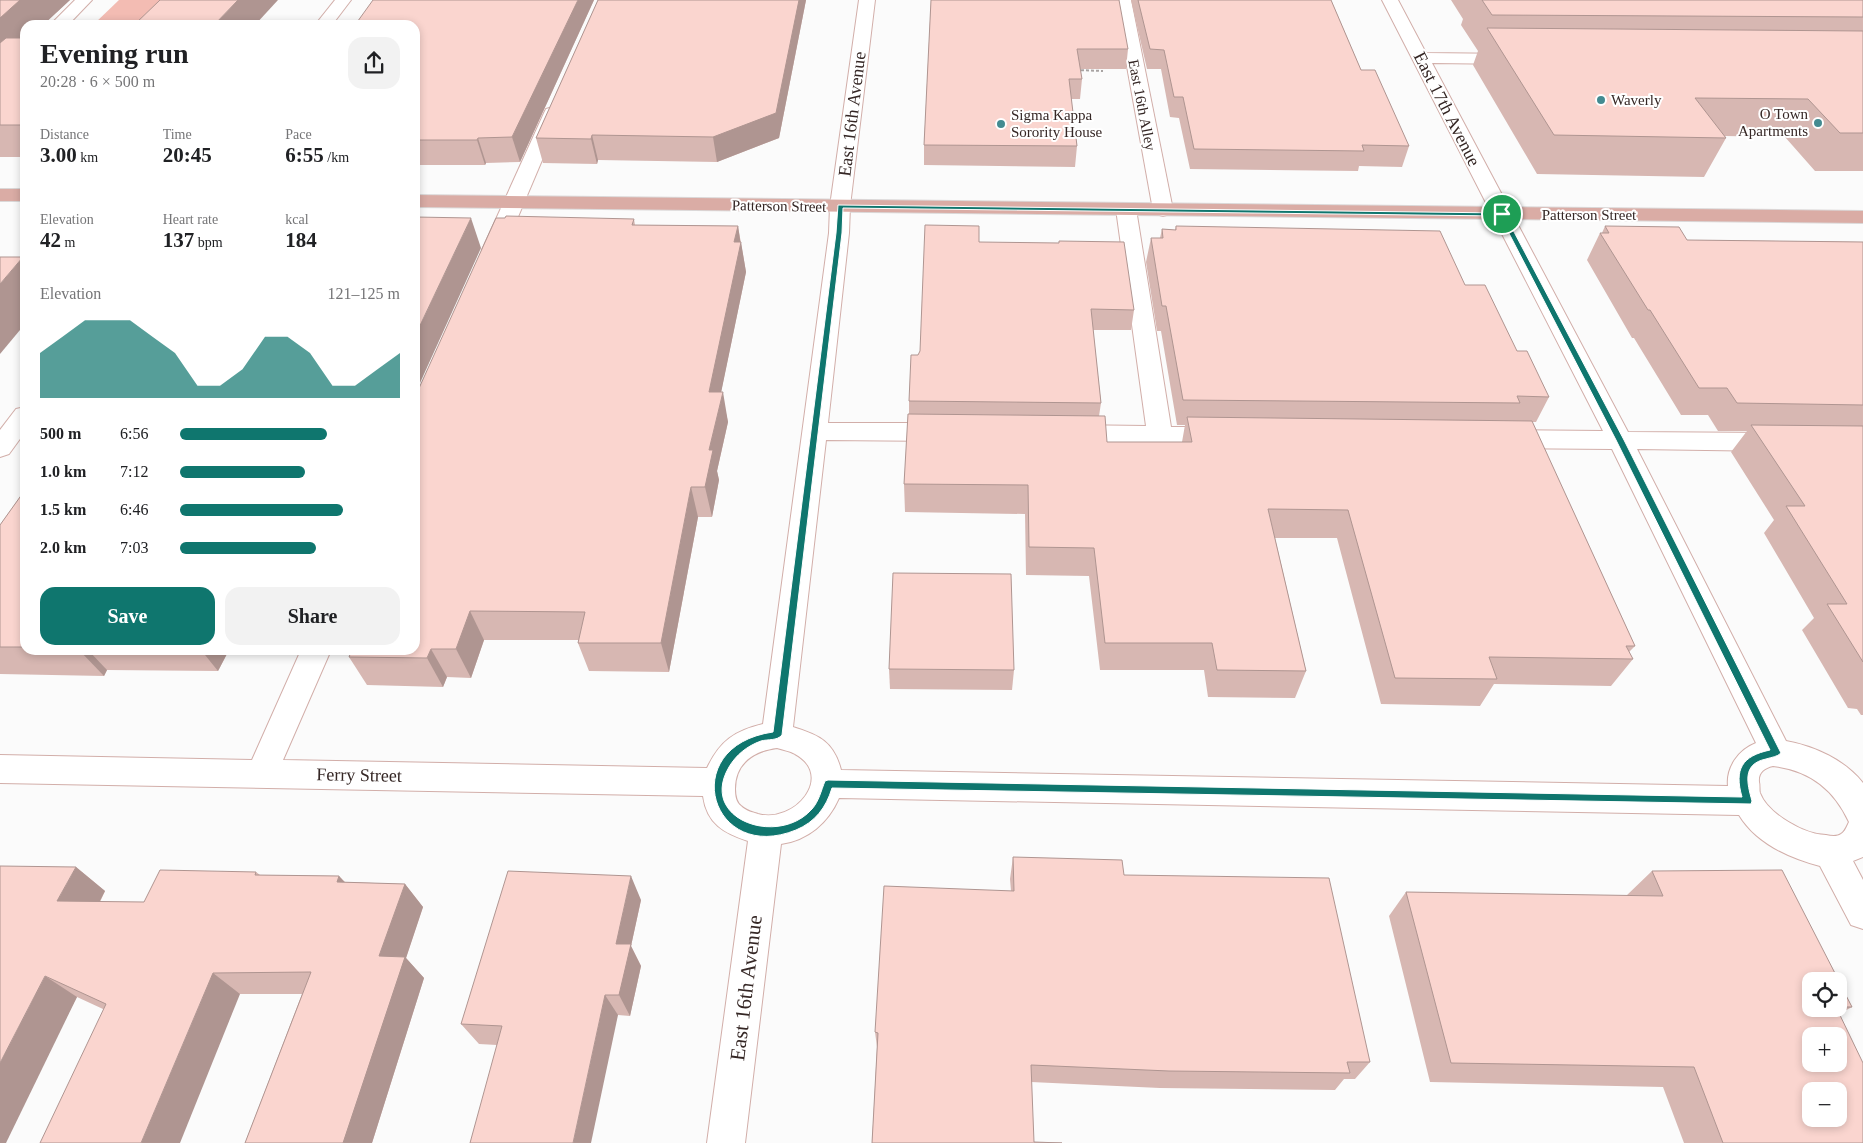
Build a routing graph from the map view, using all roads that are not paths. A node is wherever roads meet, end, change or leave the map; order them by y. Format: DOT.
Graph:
graph roads {
  1 [pos="84,0"];
  2 [pos="343,0"];
  3 [pos="866,0"];
  4 [pos="1124,0"];
  5 [pos="1390,0"];
  6 [pos="63,20"];
  7 [pos="327,20"];
  8 [pos="1420,58"];
  9 [pos="1534,59"];
  10 [pos="559,100"];
  11 [pos="0,194"];
  12 [pos="20,195"];
  13 [pos="420,201"];
  14 [pos="514,202"];
  15 [pos="840,206"];
  16 [pos="1126,209"];
  17 [pos="1163,210"];
  18 [pos="1502,214"];
  19 [pos="1863,217"];
  20 [pos="484,268"];
  21 [pos="20,422"];
  22 [pos="814,431"];
  23 [pos="961,433"];
  24 [pos="1040,434"];
  25 [pos="1160,435"];
  26 [pos="1239,436"];
  27 [pos="1478,438"];
  28 [pos="1620,440"];
  29 [pos="1794,442"];
  30 [pos="0,448"];
  31 [pos="314,655"];
  32 [pos="777,735"];
  33 [pos="1776,753"];
  34 [pos="0,769"];
  35 [pos="262,773"];
  36 [pos="718,782"];
  37 [pos="828,784"];
  38 [pos="1748,801"];
  39 [pos="1862,811"];
  40 [pos="766,832"];
  41 [pos="1830,852"];
  42 [pos="1863,913"];
  43 [pos="726,1143"];
  1 -- 6 [label="street"];
  2 -- 7 [label="street"];
  3 -- 15 [label="street, East 16th Avenue"];
  4 -- 17 [label="street, East 16th Alley"];
  5 -- 8 [label="street, East 17th Avenue"];
  8 -- 9 [label="street"];
  8 -- 18 [label="street, East 17th Avenue"];
  10 -- 14 [label="street"];
  11 -- 12 [label="main road"];
  13 -- 14 [label="main road, Patterson Street"];
  14 -- 15 [label="main road, Patterson Street"];
  14 -- 20 [label="street"];
  15 -- 16 [label="main road, Patterson Street"];
  15 -- 22 [label="street, East 16th Avenue"];
  16 -- 17 [label="main road, Patterson Street"];
  16 -- 25 [label="street"];
  17 -- 18 [label="main road, Patterson Street"];
  18 -- 19 [label="main road, Patterson Street"];
  18 -- 28 [label="street, East 17th Avenue"];
  21 -- 30 [label="street"];
  22 -- 23 [label="street"];
  22 -- 32 [label="street, East 16th Avenue"];
  24 -- 25 [label="street"];
  25 -- 26 [label="street"];
  27 -- 28 [label="street"];
  28 -- 29 [label="street"];
  28 -- 33 [label="street, East 17th Avenue"];
  31 -- 35 [label="street"];
  32 -- 36 [label="street"];
  32 -- 37 [label="street"];
  33 -- 38 [label="street"];
  33 -- 39 [label="street"];
  34 -- 35 [label="street, Ferry Street"];
  35 -- 36 [label="street, Ferry Street"];
  36 -- 40 [label="street"];
  37 -- 38 [label="street"];
  37 -- 40 [label="street"];
  38 -- 41 [label="street"];
  39 -- 41 [label="street"];
  40 -- 43 [label="street, East 16th Avenue"];
  41 -- 42 [label="street"];
}
